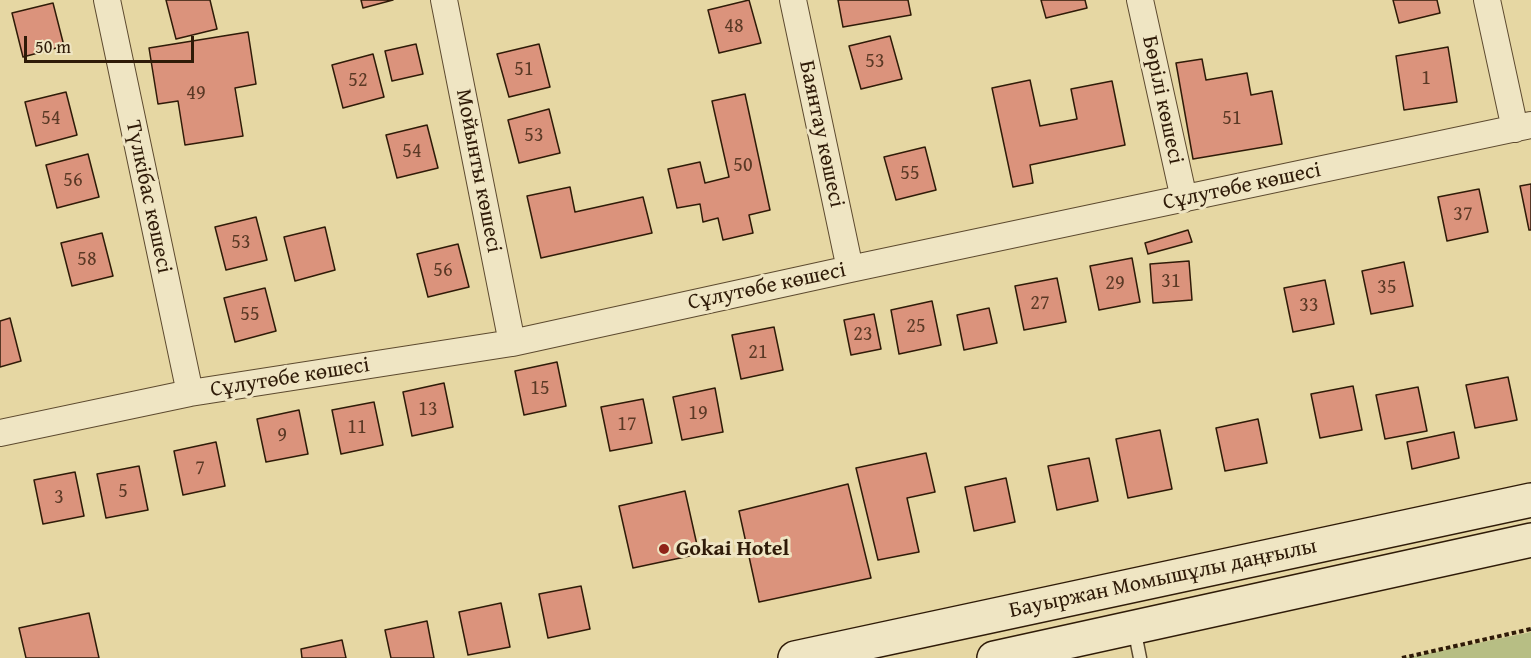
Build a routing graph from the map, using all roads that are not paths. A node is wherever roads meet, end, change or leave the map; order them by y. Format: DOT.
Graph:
graph roads {
  1 [pos="107,0"];
  2 [pos="444,0"];
  3 [pos="793,0"];
  4 [pos="1140,0"];
  5 [pos="1487,0"];
  6 [pos="1523,127"];
  7 [pos="1184,200"];
  8 [pos="850,269"];
  9 [pos="512,343"];
  10 [pos="190,393"];
  11 [pos="0,433"];
  12 [pos="1531,500"];
  13 [pos="1531,540"];
  14 [pos="1136,643"];
  15 [pos="795,658"];
  16 [pos="994,658"];
  1 -- 10 [label="street, Түлкібас көшесі"];
  2 -- 9 [label="street, Мойынты көшесі"];
  3 -- 8 [label="street, Баянтау көшесі"];
  4 -- 7 [label="street, Бөрілі көшесі"];
  5 -- 6 [label="street"];
  6 -- 7 [label="street, Сұлутөбе көшесі"];
  7 -- 8 [label="street, Сұлутөбе көшесі"];
  8 -- 9 [label="street, Сұлутөбе көшесі"];
  9 -- 10 [label="street, Сұлутөбе көшесі"];
  10 -- 11 [label="street, Сұлутөбе көшесі"];
  12 -- 15 [label="main road, Бауыржан Момышұлы даңғылы"];
  13 -- 14 [label="main road, Бауыржан Момышұлы даңғылы"];
  14 -- 16 [label="main road, Бауыржан Момышұлы даңғылы"];
}
